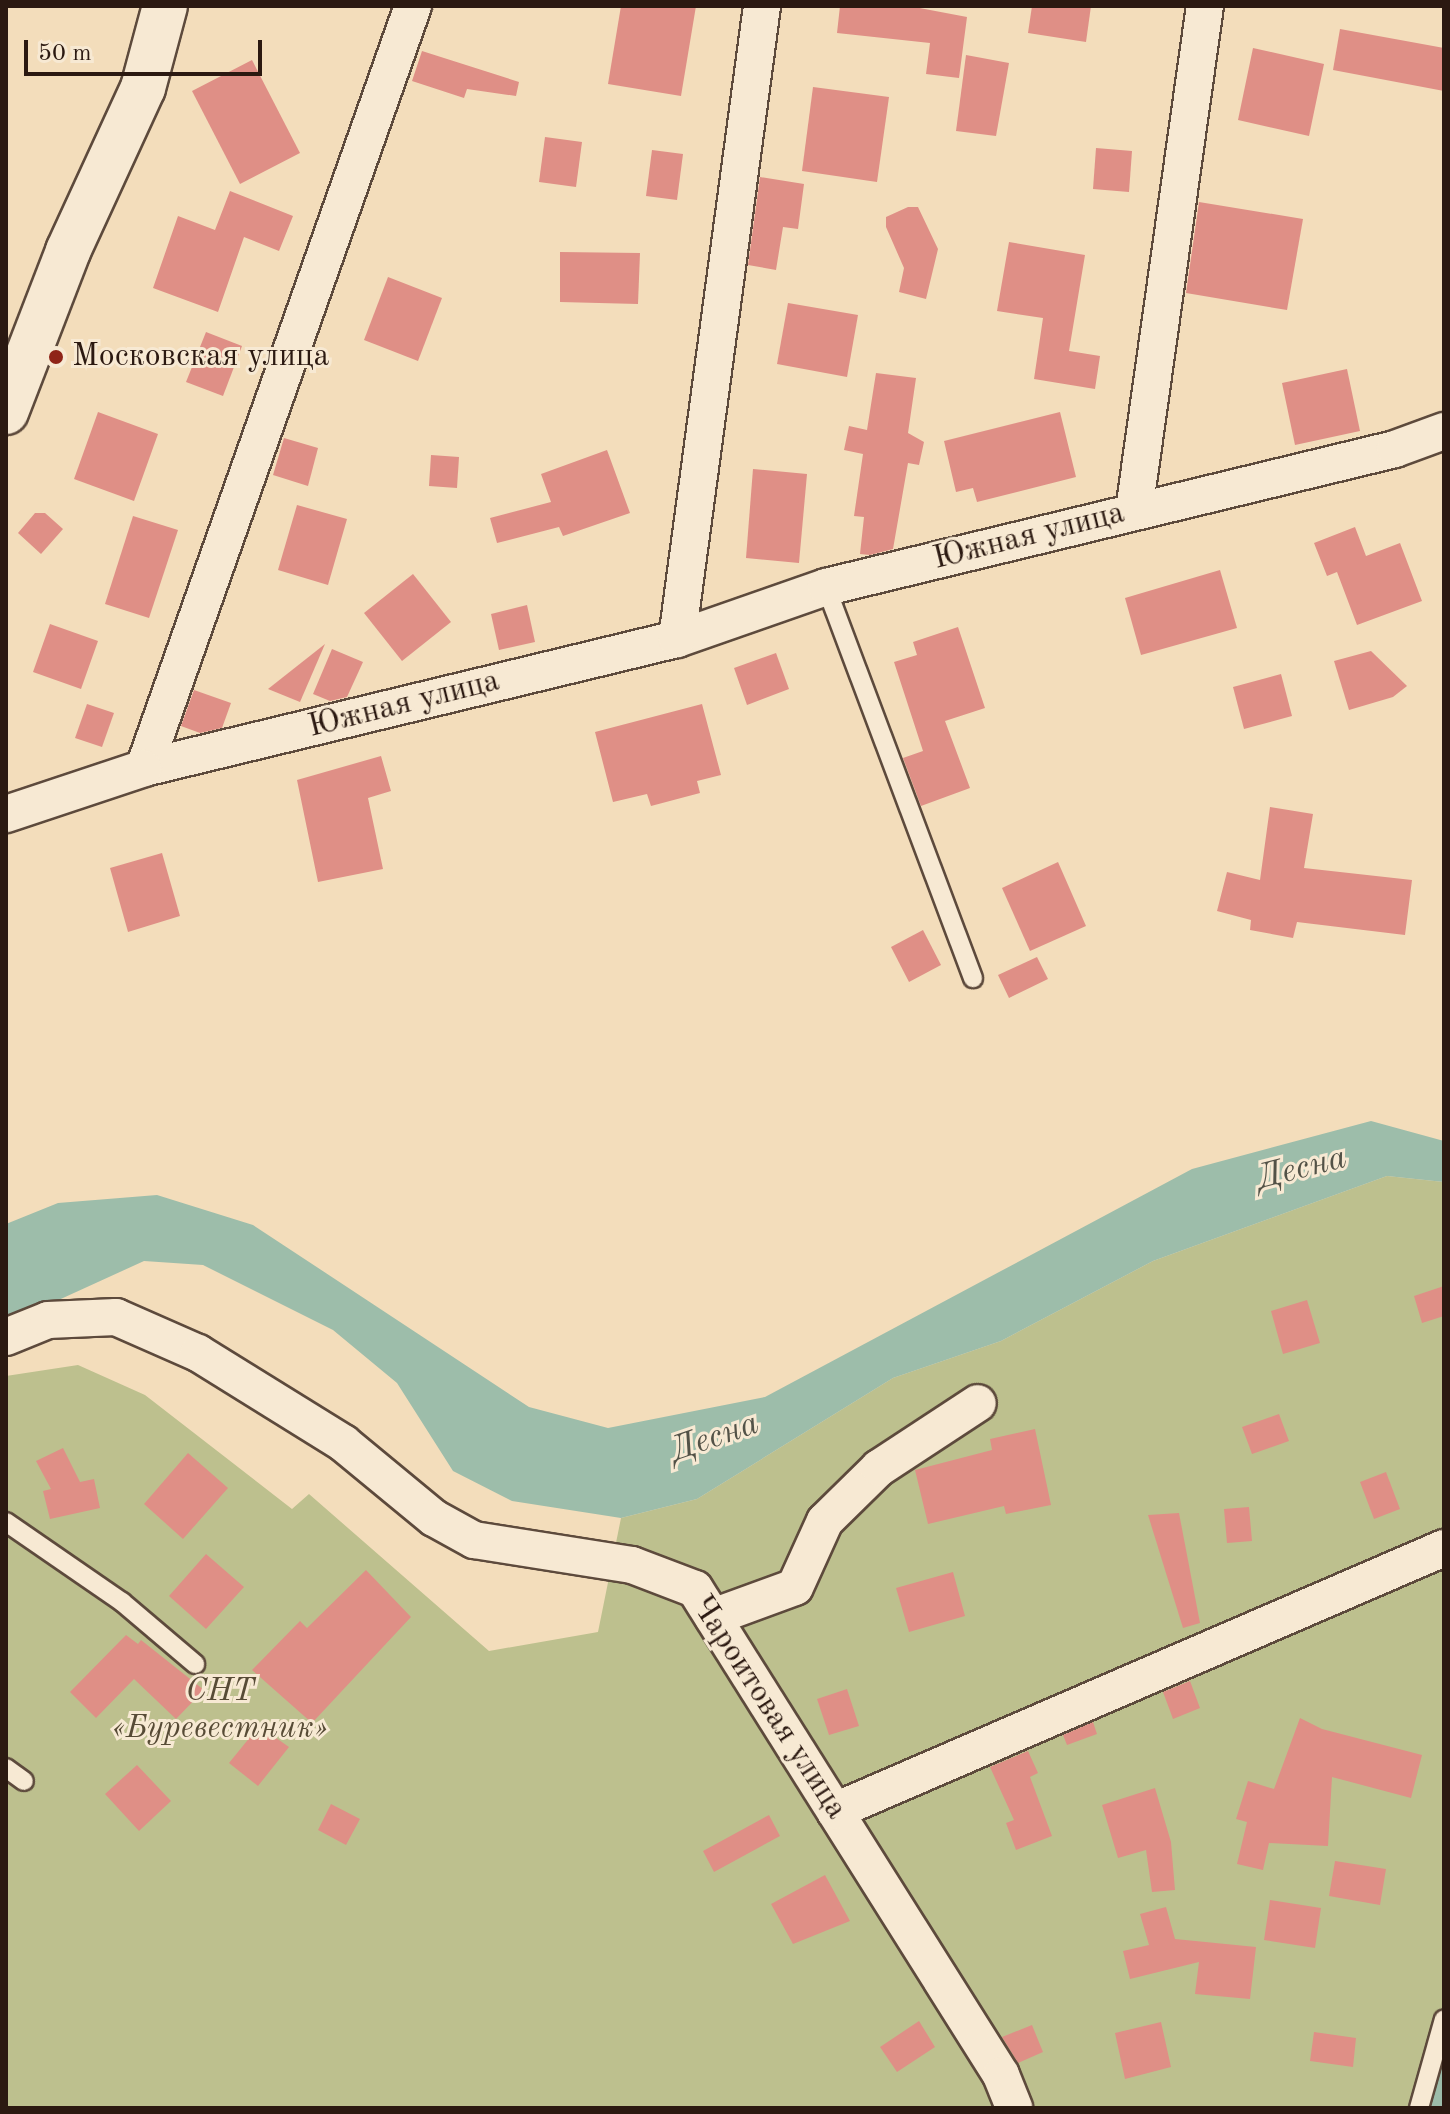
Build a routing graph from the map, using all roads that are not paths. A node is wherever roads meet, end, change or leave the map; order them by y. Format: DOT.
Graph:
graph roads {
  1 [pos="165,6"];
  2 [pos="413,6"];
  3 [pos="762,6"];
  4 [pos="1205,6"];
  5 [pos="6,412"];
  6 [pos="1444,431"];
  7 [pos="1134,511"];
  8 [pos="826,587"];
  9 [pos="677,639"];
  10 [pos="144,768"];
  11 [pos="6,814"];
  12 [pos="973,978"];
  13 [pos="6,1337"];
  14 [pos="978,1403"];
  15 [pos="6,1522"];
  16 [pos="1444,1548"];
  17 [pos="713,1617"];
  18 [pos="195,1664"];
  19 [pos="6,1768"];
  20 [pos="24,1781"];
  21 [pos="835,1811"];
  22 [pos="1444,2019"];
  23 [pos="1014,2108"];
  24 [pos="1419,2108"];
  1 -- 5 [label="street"];
  2 -- 10 [label="street"];
  3 -- 9 [label="street"];
  4 -- 7 [label="street"];
  6 -- 7 [label="street, Южная улица"];
  7 -- 8 [label="street, Южная улица"];
  8 -- 9 [label="street, Южная улица"];
  8 -- 12 [label="lane"];
  9 -- 10 [label="street, Южная улица"];
  10 -- 11 [label="street, Южная улица"];
  13 -- 17 [label="street, Чароитовая улица"];
  14 -- 17 [label="street"];
  15 -- 18 [label="lane"];
  16 -- 21 [label="street"];
  17 -- 21 [label="street, Чароитовая улица"];
  19 -- 20 [label="lane"];
  21 -- 23 [label="street, Чароитовая улица"];
  22 -- 24 [label="lane"];
}
